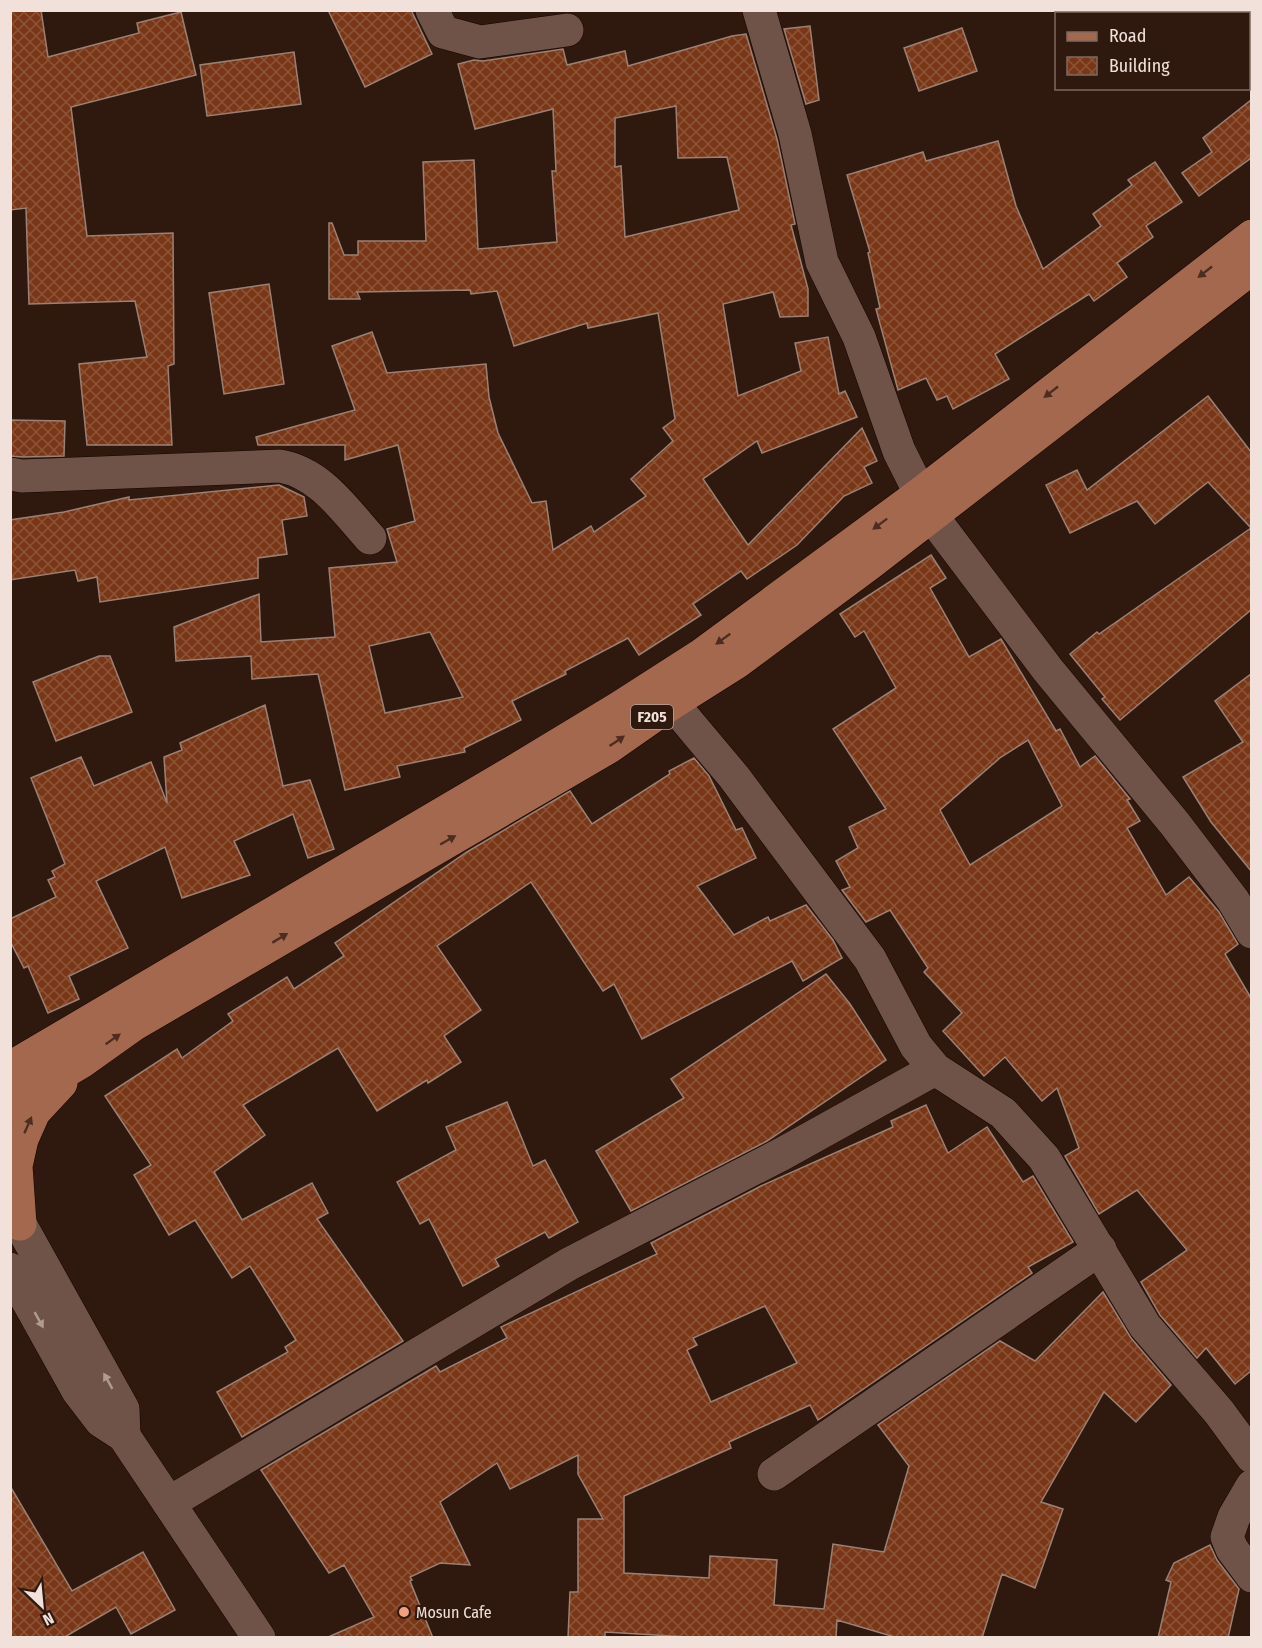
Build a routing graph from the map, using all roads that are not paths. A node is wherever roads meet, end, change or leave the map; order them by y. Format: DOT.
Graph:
graph roads {
  1 [pos="432,10"];
  2 [pos="759,10"];
  3 [pos="567,30"];
  4 [pos="1251,236"];
  5 [pos="1251,268"];
  6 [pos="10,474"];
  7 [pos="925,505"];
  8 [pos="370,538"];
  9 [pos="672,703"];
  10 [pos="1251,932"];
  11 [pos="17,1060"];
  12 [pos="81,1062"];
  13 [pos="935,1069"];
  14 [pos="10,1104"];
  15 [pos="15,1213"];
  16 [pos="1100,1248"];
  17 [pos="10,1269"];
  18 [pos="124,1436"];
  19 [pos="1251,1457"];
  20 [pos="774,1474"];
  21 [pos="1251,1486"];
  22 [pos="169,1503"];
  23 [pos="1251,1576"];
  24 [pos="260,1638"];
  1 -- 3 [label="street"];
  2 -- 7 [label="street"];
  4 -- 7 [label="main road, F205, one-way"];
  5 -- 7 [label="main road, F205"];
  6 -- 8 [label="street"];
  7 -- 9 [label="main road, F205"];
  7 -- 10 [label="street"];
  7 -- 11 [label="main road, F205, one-way"];
  12 -- 9 [label="main road, F205, one-way"];
  9 -- 13 [label="street"];
  12 -- 14 [label="main road, F205"];
  15 -- 12 [label="main road, one-way"];
  13 -- 16 [label="street"];
  13 -- 22 [label="street"];
  18 -- 15 [label="street, one-way"];
  16 -- 19 [label="street"];
  16 -- 20 [label="street"];
  17 -- 18 [label="street, one-way"];
  18 -- 22 [label="street"];
  21 -- 23 [label="street"];
  22 -- 24 [label="street"];
}
